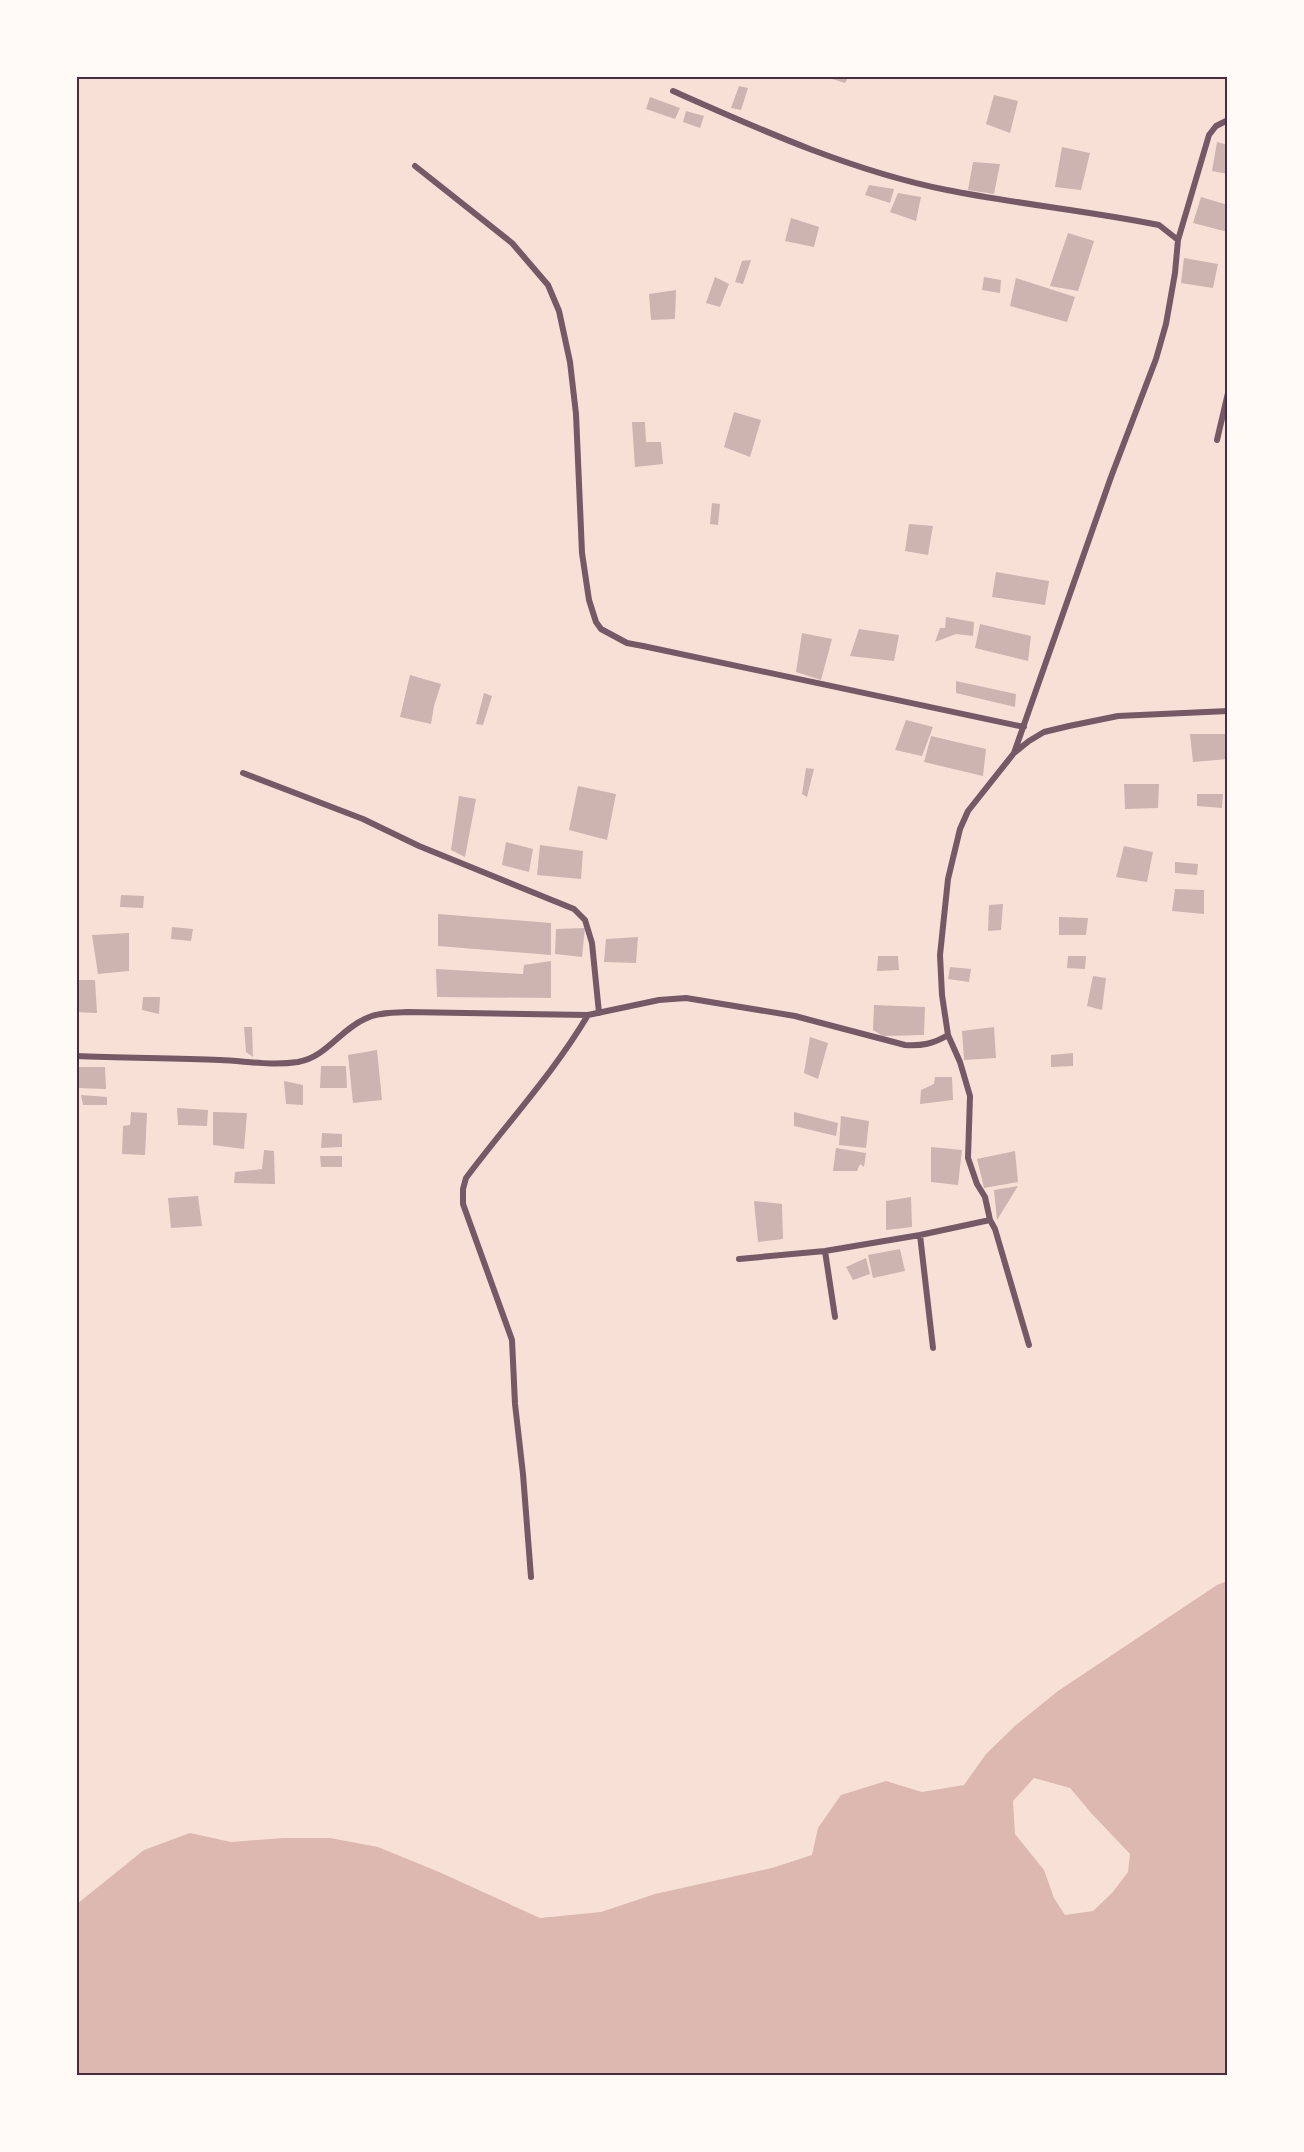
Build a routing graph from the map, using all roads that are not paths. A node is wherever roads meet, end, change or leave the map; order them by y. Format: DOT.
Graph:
graph roads {
  1 [pos="673,91"];
  2 [pos="1227,120"];
  3 [pos="415,166"];
  4 [pos="1178,240"];
  5 [pos="1227,393"];
  6 [pos="1217,440"];
  7 [pos="1227,711"];
  8 [pos="1024,727"];
  9 [pos="1014,753"];
  10 [pos="243,773"];
  11 [pos="600,1013"];
  12 [pos="588,1015"];
  13 [pos="948,1035"];
  14 [pos="76,1056"];
  15 [pos="990,1220"];
  16 [pos="921,1235"];
  17 [pos="825,1251"];
  18 [pos="739,1259"];
  19 [pos="835,1317"];
  20 [pos="1029,1345"];
  21 [pos="933,1348"];
  22 [pos="531,1576"];
  1 -- 4 [label="street"];
  2 -- 4 [label="street"];
  3 -- 8 [label="street"];
  4 -- 8 [label="street"];
  5 -- 6 [label="street"];
  7 -- 9 [label="street"];
  8 -- 9 [label="street"];
  9 -- 13 [label="street"];
  10 -- 11 [label="street"];
  11 -- 12 [label="street"];
  11 -- 13 [label="street"];
  12 -- 14 [label="street"];
  12 -- 22 [label="street"];
  13 -- 15 [label="street"];
  15 -- 16 [label="street"];
  15 -- 20 [label="street"];
  16 -- 17 [label="street"];
  16 -- 21 [label="street"];
  17 -- 18 [label="street"];
  17 -- 19 [label="street"];
}
